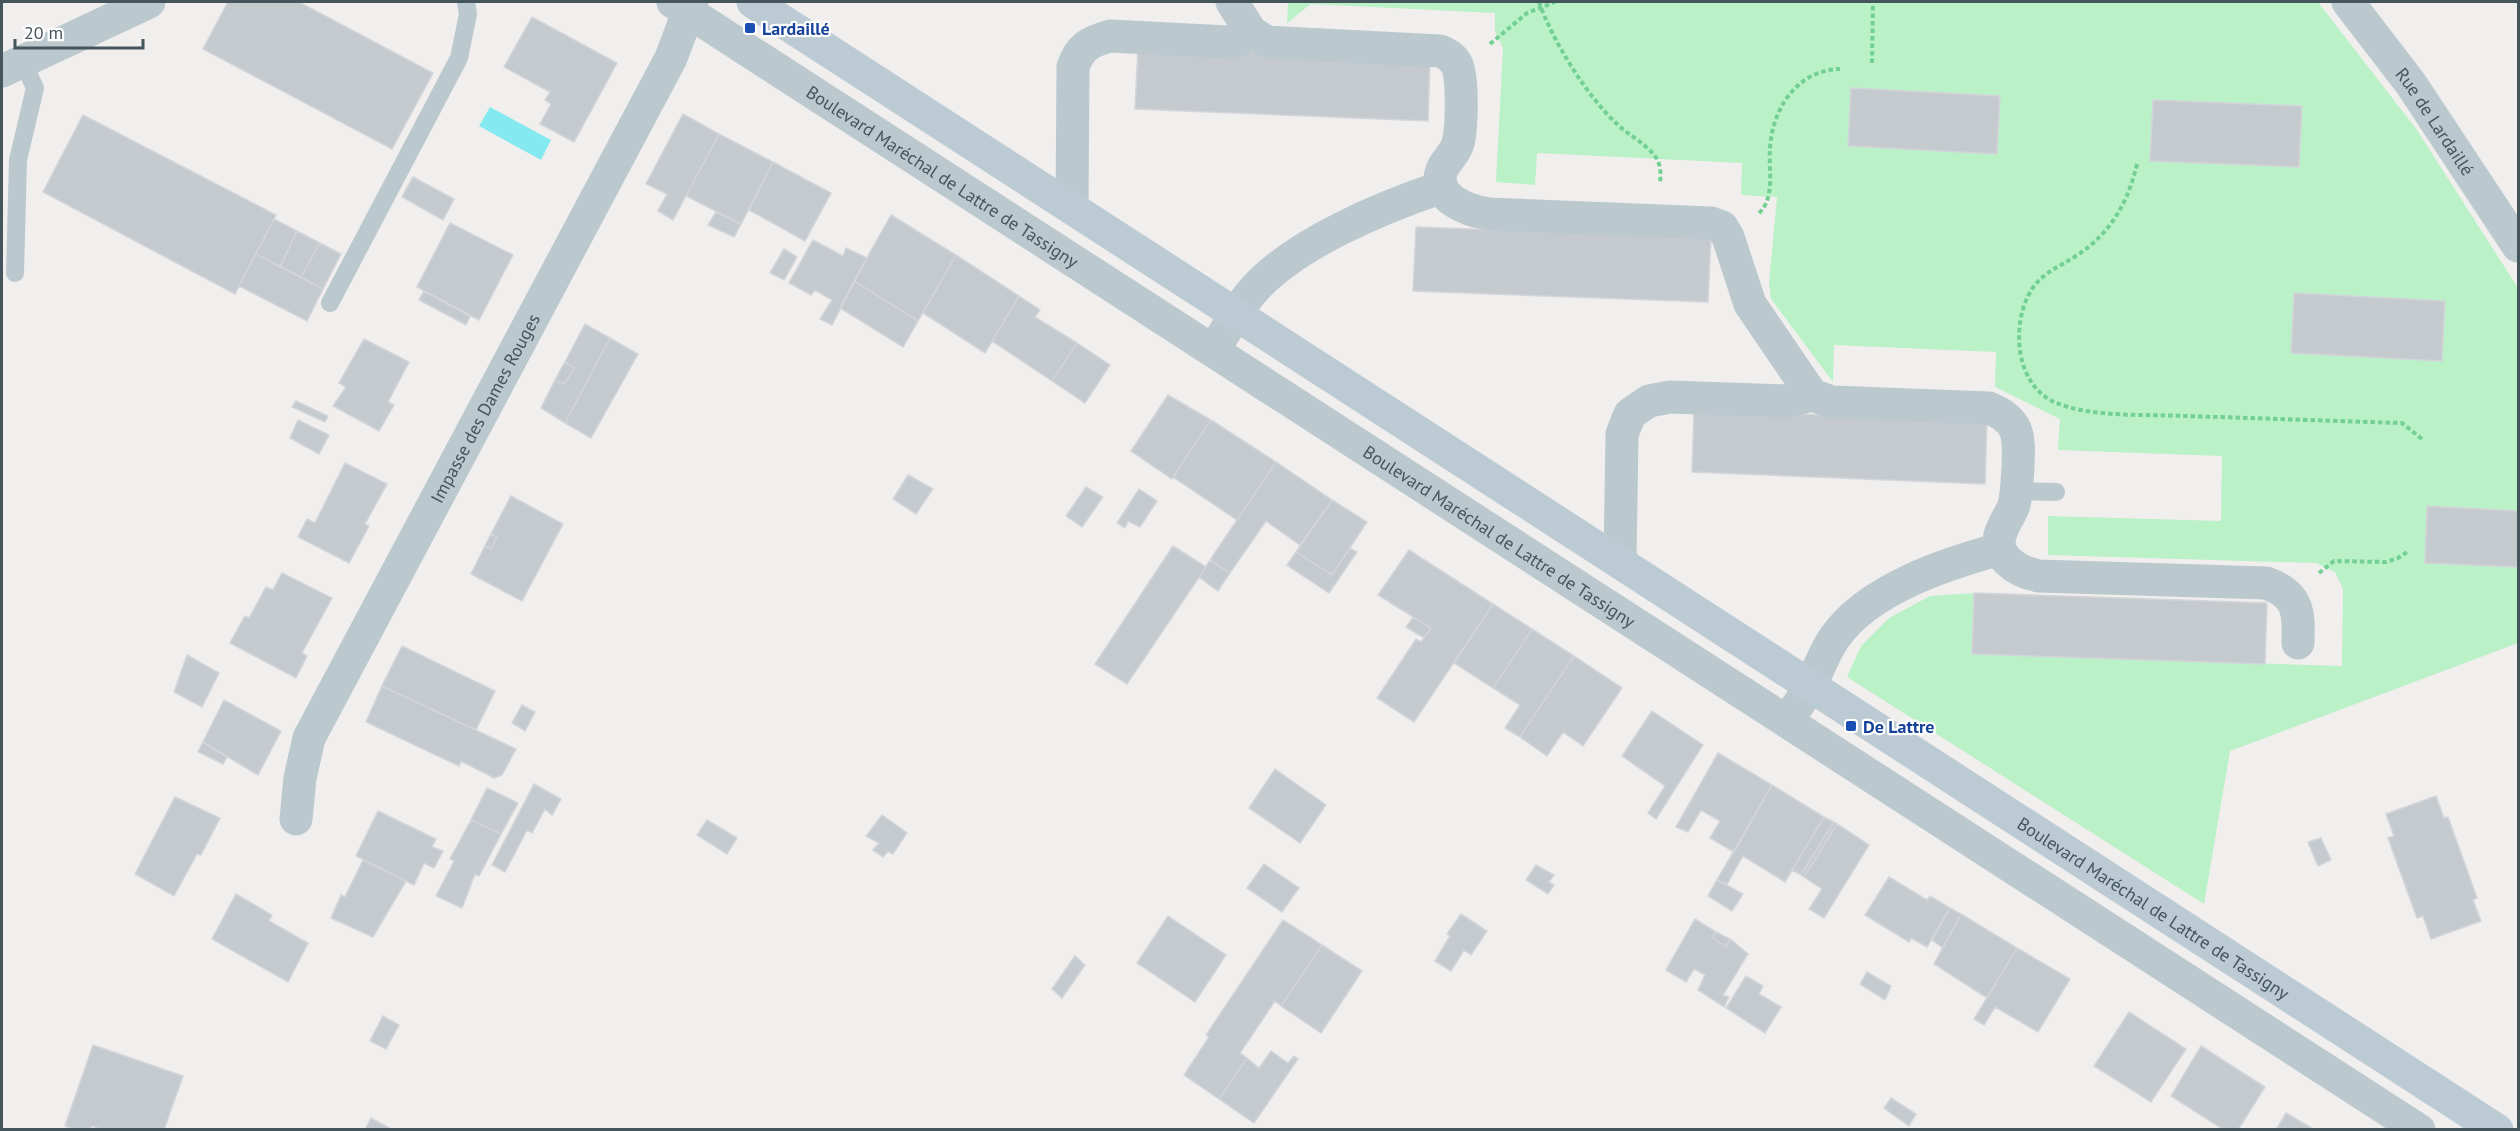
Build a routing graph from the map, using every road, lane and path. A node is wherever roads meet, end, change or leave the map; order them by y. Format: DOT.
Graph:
graph roads {
  1 [pos="149,2"];
  2 [pos="466,2"];
  3 [pos="753,2"];
  4 [pos="1232,2"];
  5 [pos="1555,2"];
  6 [pos="1873,2"];
  7 [pos="2348,2"];
  8 [pos="1540,4"];
  9 [pos="684,5"];
  10 [pos="1251,32"];
  11 [pos="1872,63"];
  12 [pos="1456,64"];
  13 [pos="12,66"];
  14 [pos="1840,69"];
  15 [pos="2137,164"];
  16 [pos="1442,187"];
  17 [pos="1072,208"];
  18 [pos="1658,220"];
  19 [pos="1726,232"];
  20 [pos="2518,246"];
  21 [pos="15,273"];
  22 [pos="330,303"];
  23 [pos="1237,315"];
  24 [pos="1213,350"];
  25 [pos="1812,395"];
  26 [pos="2423,440"];
  27 [pos="2017,491"];
  28 [pos="2056,492"];
  29 [pos="2000,549"];
  30 [pos="2407,552"];
  31 [pos="1620,562"];
  32 [pos="2290,596"];
  33 [pos="2298,644"];
  34 [pos="1810,686"];
  35 [pos="1787,721"];
  36 [pos="296,819"];
  37 [pos="2419,1130"];
  38 [pos="2497,1130"];
  1 -- 13 [label="street"];
  2 -- 22 [label="lane"];
  3 -- 17 [label="street, Boulevard Maréchal de Lattre de Tassigny"];
  4 -- 10 [label="street"];
  5 -- 8 [label="path"];
  6 -- 11 [label="path"];
  7 -- 20 [label="street, Rue de Lardaillé"];
  8 -- 12 [label="path"];
  8 -- 18 [label="path"];
  9 -- 24 [label="street, Boulevard Maréchal de Lattre de Tassigny"];
  9 -- 36 [label="street, Impasse des Dames Rouges"];
  10 -- 12 [label="street"];
  10 -- 17 [label="street"];
  12 -- 16 [label="street"];
  13 -- 21 [label="lane"];
  14 -- 19 [label="path"];
  15 -- 26 [label="path"];
  16 -- 18 [label="street"];
  16 -- 23 [label="street"];
  17 -- 23 [label="street, Boulevard Maréchal de Lattre de Tassigny"];
  18 -- 19 [label="street"];
  19 -- 25 [label="street"];
  23 -- 24 [label="street"];
  23 -- 31 [label="street, Boulevard Maréchal de Lattre de Tassigny"];
  24 -- 35 [label="street, Boulevard Maréchal de Lattre de Tassigny"];
  25 -- 27 [label="street"];
  25 -- 31 [label="street"];
  27 -- 28 [label="lane"];
  27 -- 29 [label="street"];
  29 -- 32 [label="street"];
  29 -- 34 [label="street"];
  30 -- 32 [label="path"];
  31 -- 34 [label="street, Boulevard Maréchal de Lattre de Tassigny"];
  32 -- 33 [label="street"];
  34 -- 35 [label="street"];
  34 -- 38 [label="street, Boulevard Maréchal de Lattre de Tassigny"];
  35 -- 37 [label="street, Boulevard Maréchal de Lattre de Tassigny"];
}
